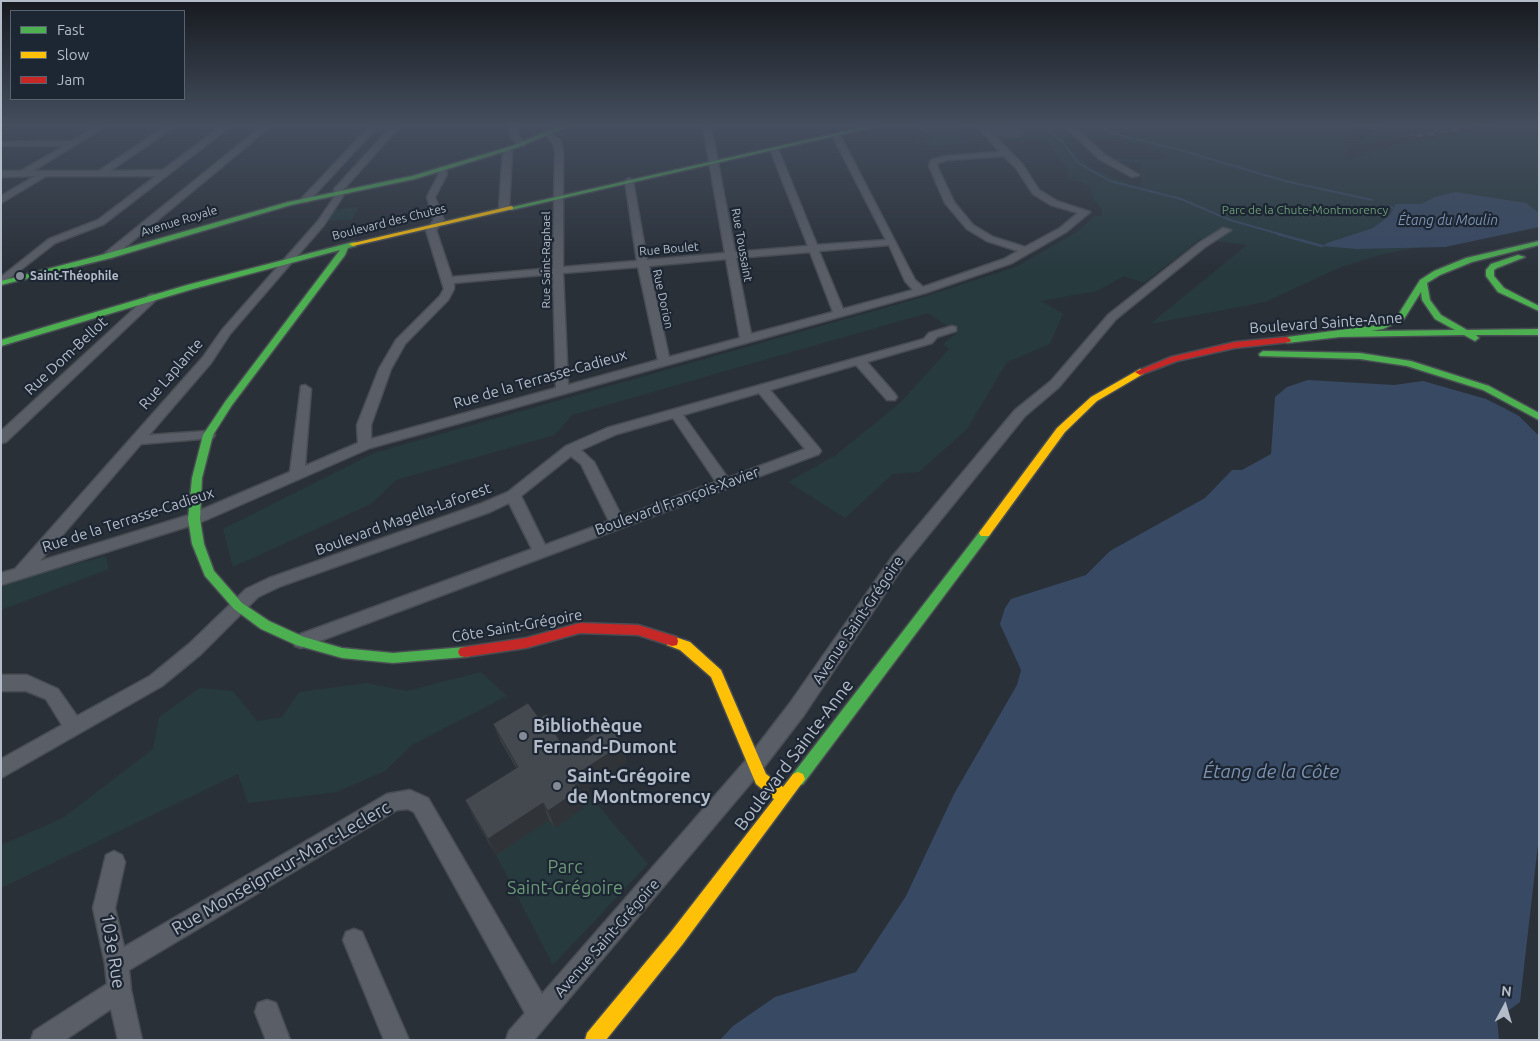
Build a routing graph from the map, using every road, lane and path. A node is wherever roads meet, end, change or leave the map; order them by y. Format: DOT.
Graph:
graph roads {
  1 [pos="43,175"];
  2 [pos="164,175"];
  3 [pos="208,175"];
  4 [pos="329,175"];
  5 [pos="352,175"];
  6 [pos="418,175"];
  7 [pos="443,175"];
  8 [pos="506,175"];
  9 [pos="560,175"];
  10 [pos="658,175"];
  11 [pos="716,175"];
  12 [pos="785,175"];
  13 [pos="856,175"];
  14 [pos="937,175"];
  15 [pos="1024,175"];
  16 [pos="629,181"];
  17 [pos="338,193"];
  18 [pos="560,196"];
  19 [pos="1,200"];
  20 [pos="305,200"];
  21 [pos="504,208"];
  22 [pos="436,224"];
  23 [pos="1226,230"];
  24 [pos="892,242"];
  25 [pos="1539,243"];
  26 [pos="345,246"];
  27 [pos="816,250"];
  28 [pos="1024,250"];
  29 [pos="1539,255"];
  30 [pos="108,256"];
  31 [pos="732,256"];
  32 [pos="289,260"];
  33 [pos="643,264"];
  34 [pos="558,270"];
  35 [pos="448,280"];
  36 [pos="1423,282"];
  37 [pos="1,283"];
  38 [pos="921,291"];
  39 [pos="153,297"];
  40 [pos="1539,309"];
  41 [pos="839,313"];
  42 [pos="952,329"];
  43 [pos="1460,331"];
  44 [pos="1539,332"];
  45 [pos="1340,334"];
  46 [pos="1475,338"];
  47 [pos="746,339"];
  48 [pos="1539,339"];
  49 [pos="1,343"];
  50 [pos="858,360"];
  51 [pos="664,362"];
  52 [pos="761,387"];
  53 [pos="305,389"];
  54 [pos="562,390"];
  55 [pos="891,396"];
  56 [pos="675,412"];
  57 [pos="1539,417"];
  58 [pos="208,435"];
  59 [pos="1,438"];
  60 [pos="135,440"];
  61 [pos="365,445"];
  62 [pos="1065,445"];
  63 [pos="571,450"];
  64 [pos="297,474"];
  65 [pos="724,484"];
  66 [pos="1019,489"];
  67 [pos="513,495"];
  68 [pos="194,519"];
  69 [pos="617,522"];
  70 [pos="540,552"];
  71 [pos="21,572"];
  72 [pos="1,579"];
  73 [pos="238,606"];
  74 [pos="301,641"];
  75 [pos="1,682"];
  76 [pos="74,728"];
  77 [pos="754,765"];
  78 [pos="1,769"];
  79 [pos="783,797"];
  80 [pos="114,862"];
  81 [pos="354,940"];
  82 [pos="117,964"];
  83 [pos="119,990"];
  84 [pos="267,1012"];
  85 [pos="540,1015"];
  86 [pos="43,1040"];
  87 [pos="130,1040"];
  88 [pos="278,1040"];
  89 [pos="396,1040"];
  90 [pos="518,1040"];
  91 [pos="594,1040"];
  1 -- 19 [label="street"];
  2 -- 37 [label="street"];
  3 -- 30 [label="street"];
  4 -- 20 [label="street"];
  5 -- 17 [label="street, Rue Laplante"];
  6 -- 17 [label="main road, Avenue Royale"];
  7 -- 22 [label="street"];
  8 -- 21 [label="street"];
  9 -- 18 [label="street, Rue Saint-Raphael"];
  10 -- 16 [label="main road, Boulevard des Chutes"];
  11 -- 31 [label="street, Rue Toussaint"];
  12 -- 27 [label="street"];
  13 -- 24 [label="street"];
  14 -- 28 [label="street"];
  15 -- 28 [label="street, Rue de la Terrasse-Cadieux"];
  16 -- 18 [label="main road, Boulevard des Chutes"];
  16 -- 33 [label="street, Rue Dorion"];
  17 -- 20 [label="main road, Avenue Royale"];
  17 -- 32 [label="street, Rue Laplante"];
  18 -- 21 [label="main road, Boulevard des Chutes"];
  18 -- 34 [label="street, Rue Saint-Raphael"];
  20 -- 30 [label="main road, Avenue Royale"];
  21 -- 22 [label="main road, Boulevard des Chutes"];
  22 -- 26 [label="main road, Boulevard des Chutes"];
  22 -- 35 [label="street"];
  23 -- 77 [label="street, Avenue Saint-Grégoire"];
  24 -- 27 [label="street, Rue Boulet"];
  24 -- 38 [label="street"];
  25 -- 36 [label="main road"];
  26 -- 32 [label="main road, Boulevard des Chutes"];
  26 -- 58 [label="main road, Côte Saint-Grégoire"];
  27 -- 31 [label="street, Rue Boulet"];
  27 -- 41 [label="street"];
  28 -- 38 [label="street, Rue de la Terrasse-Cadieux"];
  29 -- 40 [label="main road"];
  30 -- 37 [label="main road, Avenue Royale"];
  31 -- 33 [label="street, Rue Boulet"];
  31 -- 47 [label="street, Rue Toussaint"];
  32 -- 39 [label="main road, Boulevard des Chutes"];
  32 -- 60 [label="street, Rue Laplante"];
  33 -- 34 [label="street, Rue Boulet"];
  33 -- 51 [label="street, Rue Dorion"];
  34 -- 35 [label="street, Rue Boulet"];
  34 -- 54 [label="street, Rue Saint-Raphael"];
  35 -- 61 [label="street"];
  36 -- 43 [label="main road"];
  36 -- 45 [label="main road"];
  38 -- 41 [label="street, Rue de la Terrasse-Cadieux"];
  39 -- 49 [label="main road, Boulevard des Chutes"];
  39 -- 59 [label="street, Rue Dom-Bellot"];
  41 -- 47 [label="street, Rue de la Terrasse-Cadieux"];
  42 -- 50 [label="street, Boulevard Magella-Laforest"];
  43 -- 44 [label="main road, Boulevard Sainte-Anne"];
  43 -- 45 [label="main road, Boulevard Sainte-Anne"];
  43 -- 46 [label="main road"];
  45 -- 66 [label="main road, Boulevard Sainte-Anne"];
  46 -- 48 [label="main road, Boulevard Sainte-Anne"];
  46 -- 57 [label="main road, Boulevard Sainte-Anne"];
  47 -- 51 [label="street, Rue de la Terrasse-Cadieux"];
  50 -- 52 [label="street, Boulevard Magella-Laforest"];
  50 -- 55 [label="street"];
  51 -- 54 [label="street, Rue de la Terrasse-Cadieux"];
  52 -- 56 [label="street, Boulevard Magella-Laforest"];
  52 -- 65 [label="street, Boulevard François-Xavier"];
  53 -- 64 [label="street"];
  54 -- 61 [label="street, Rue de la Terrasse-Cadieux"];
  56 -- 63 [label="street, Boulevard Magella-Laforest"];
  56 -- 65 [label="street"];
  58 -- 60 [label="street"];
  58 -- 68 [label="main road, Côte Saint-Grégoire"];
  60 -- 71 [label="street, Rue Laplante"];
  61 -- 64 [label="street, Rue de la Terrasse-Cadieux"];
  62 -- 66 [label="main road, Boulevard Sainte-Anne"];
  63 -- 67 [label="street, Boulevard Magella-Laforest"];
  63 -- 69 [label="street"];
  64 -- 68 [label="street, Rue de la Terrasse-Cadieux"];
  65 -- 69 [label="street, Boulevard François-Xavier"];
  66 -- 79 [label="main road, Boulevard Sainte-Anne"];
  67 -- 70 [label="street"];
  67 -- 73 [label="street, Boulevard Magella-Laforest"];
  68 -- 71 [label="street, Rue de la Terrasse-Cadieux"];
  68 -- 73 [label="main road, Côte Saint-Grégoire"];
  69 -- 70 [label="street, Boulevard François-Xavier"];
  70 -- 74 [label="street, Boulevard François-Xavier"];
  71 -- 72 [label="street, Rue de la Terrasse-Cadieux"];
  73 -- 74 [label="main road, Côte Saint-Grégoire"];
  73 -- 76 [label="street"];
  74 -- 77 [label="main road, Côte Saint-Grégoire"];
  75 -- 76 [label="street"];
  76 -- 78 [label="street"];
  77 -- 79 [label="main road, Côte Saint-Grégoire"];
  77 -- 85 [label="street, Avenue Saint-Grégoire"];
  79 -- 91 [label="main road, Boulevard Sainte-Anne"];
  80 -- 82 [label="street, 103e Rue"];
  81 -- 89 [label="street"];
  82 -- 83 [label="street, 103e Rue"];
  82 -- 85 [label="street, Rue Monseigneur-Marc-Leclerc"];
  83 -- 86 [label="street"];
  83 -- 87 [label="street, 103e Rue"];
  84 -- 88 [label="street"];
  85 -- 90 [label="street, Avenue Saint-Grégoire"];
}
